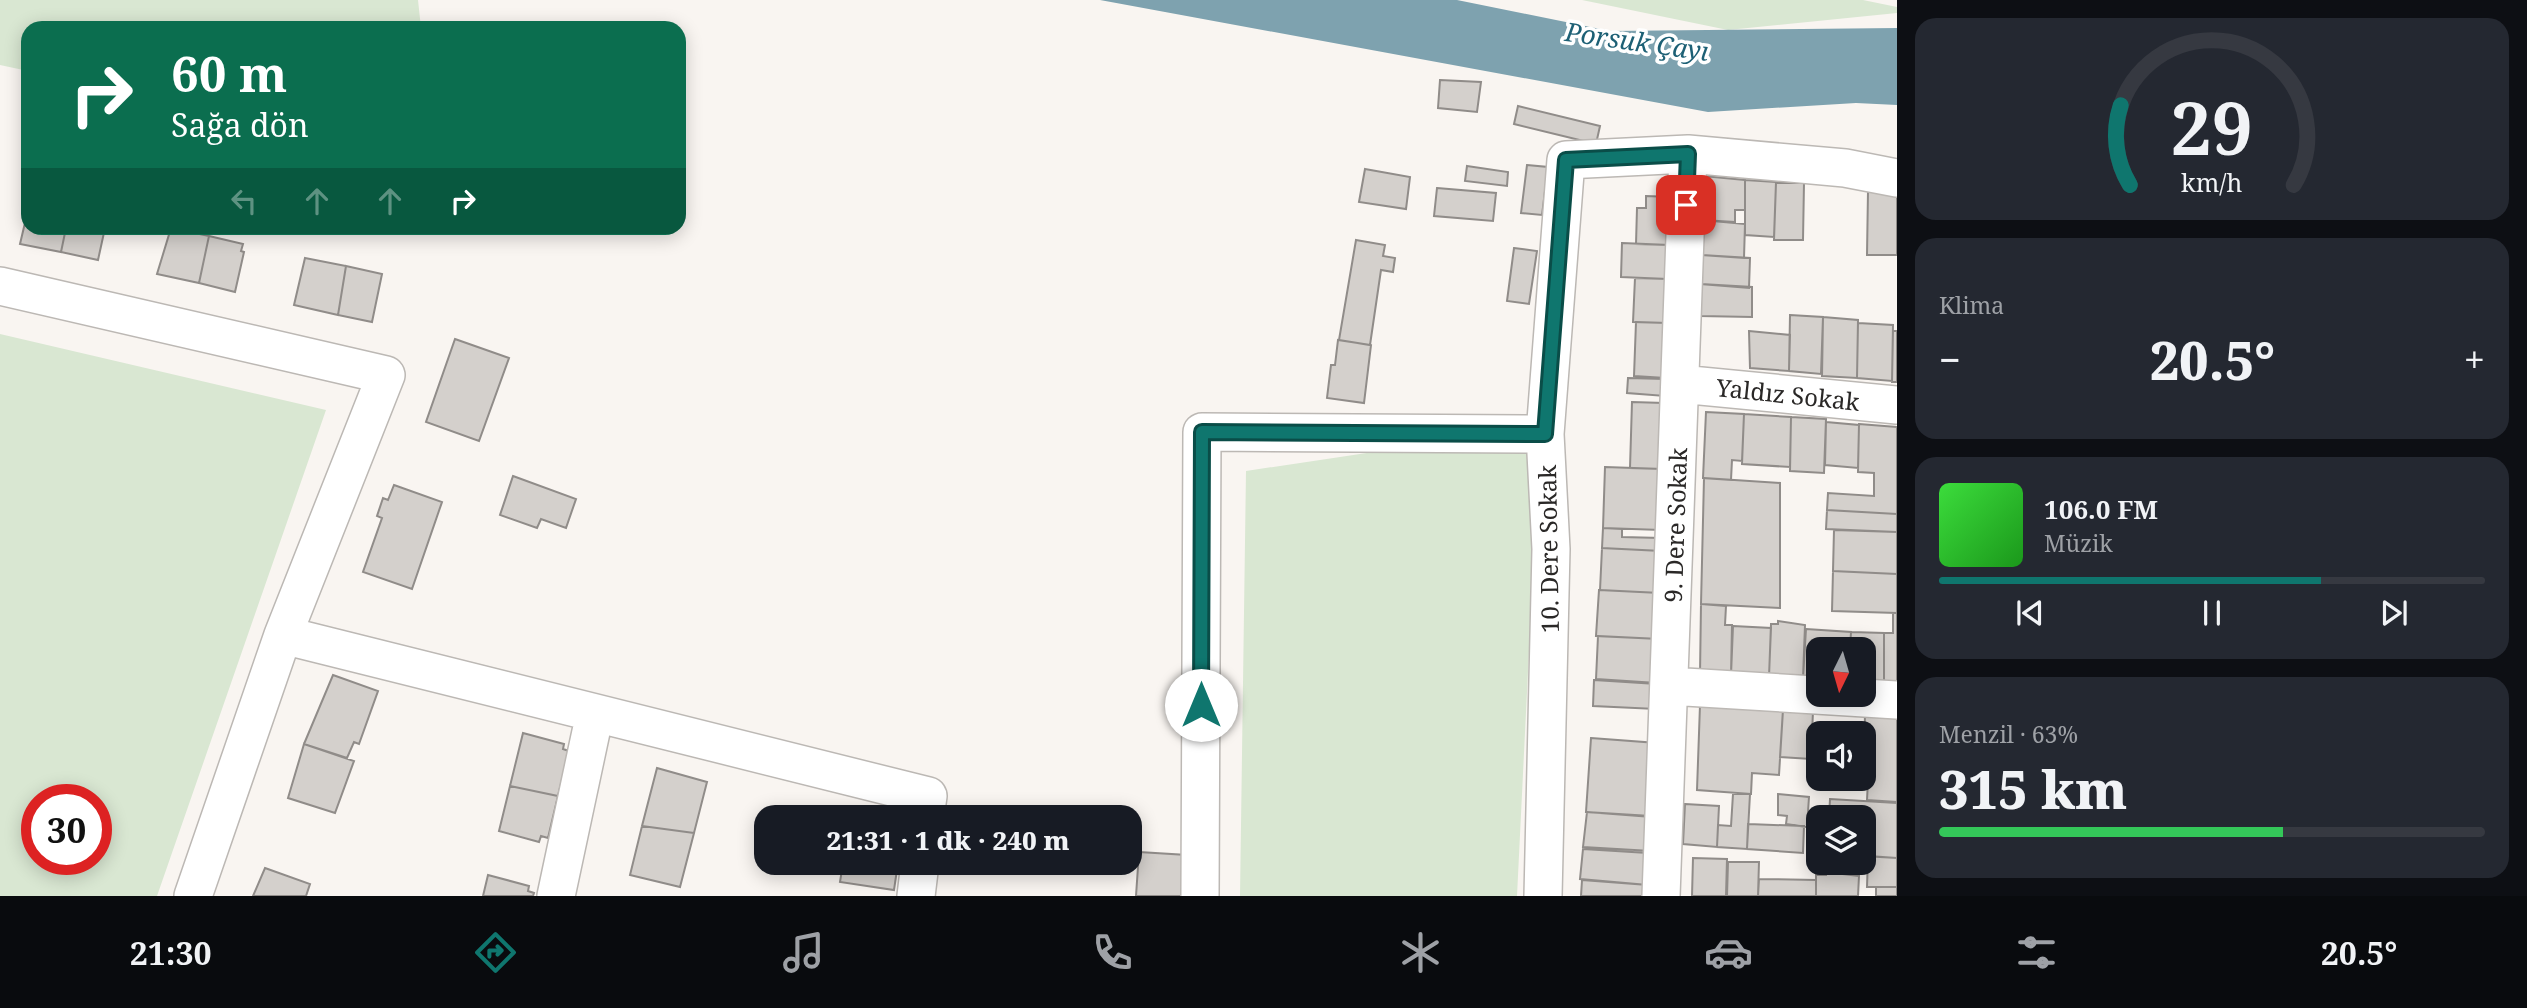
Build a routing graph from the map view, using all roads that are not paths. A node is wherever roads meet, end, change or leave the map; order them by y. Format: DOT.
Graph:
graph roads {
  1 [pos="1688,154"];
  2 [pos="1897,178"];
  3 [pos="0,286"];
  4 [pos="1680,384"];
  5 [pos="1897,405"];
  6 [pos="1545,434"];
  7 [pos="283,635"];
  8 [pos="1669,686"];
  9 [pos="1897,700"];
  10 [pos="596,713"];
  11 [pos="927,805"];
  12 [pos="919,875"];
  13 [pos="193,896"];
  14 [pos="555,896"];
  15 [pos="916,896"];
  16 [pos="1200,896"];
  17 [pos="1543,896"];
  18 [pos="1661,896"];
  1 -- 2 [label="street"];
  1 -- 4 [label="street, 9. Dere Sokak"];
  1 -- 6 [label="street, 10. Dere Sokak"];
  3 -- 7 [label="street"];
  4 -- 5 [label="street, Yaldız Sokak"];
  4 -- 8 [label="street, 9. Dere Sokak"];
  6 -- 16 [label="street"];
  6 -- 17 [label="street, 10. Dere Sokak"];
  7 -- 10 [label="street"];
  7 -- 13 [label="street"];
  8 -- 9 [label="street"];
  8 -- 18 [label="street, 9. Dere Sokak"];
  10 -- 11 [label="street"];
  10 -- 14 [label="street"];
  12 -- 15 [label="street"];
}
